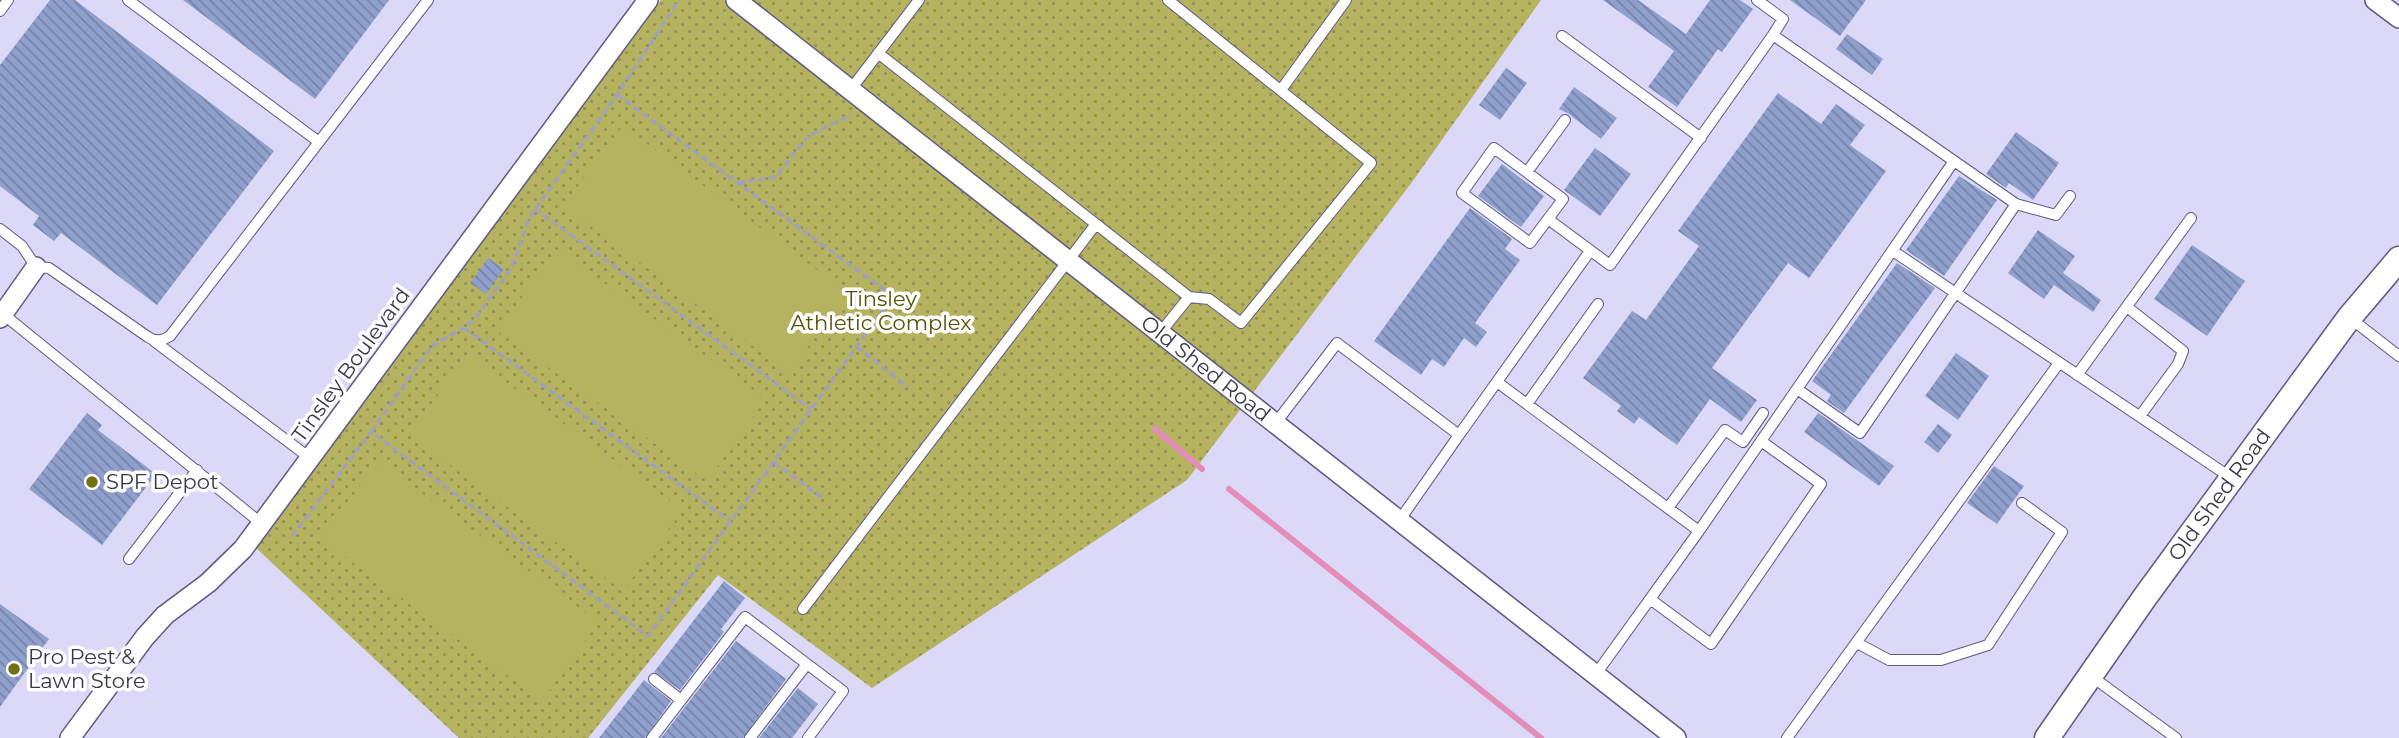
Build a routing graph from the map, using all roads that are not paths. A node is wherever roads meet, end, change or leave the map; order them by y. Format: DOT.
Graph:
graph roads {
  1 [pos="8,0"];
  2 [pos="128,0"];
  3 [pos="428,0"];
  4 [pos="648,0"];
  5 [pos="736,0"];
  6 [pos="919,0"];
  7 [pos="1168,0"];
  8 [pos="1346,0"];
  9 [pos="1757,0"];
  10 [pos="2375,0"];
  11 [pos="0,11"];
  12 [pos="2399,19"];
  13 [pos="1773,35"];
  14 [pos="1562,36"];
  15 [pos="878,53"];
  16 [pos="851,89"];
  17 [pos="1282,90"];
  18 [pos="1566,120"];
  19 [pos="1701,138"];
  20 [pos="319,142"];
  21 [pos="1954,161"];
  22 [pos="1527,172"];
  23 [pos="2070,196"];
  24 [pos="2017,204"];
  25 [pos="2191,218"];
  26 [pos="1548,219"];
  27 [pos="1096,224"];
  28 [pos="0,229"];
  29 [pos="1590,251"];
  30 [pos="1893,251"];
  31 [pos="1068,259"];
  32 [pos="2399,259"];
  33 [pos="36,267"];
  34 [pos="1956,293"];
  35 [pos="1189,297"];
  36 [pos="1598,304"];
  37 [pos="2127,307"];
  38 [pos="1,316"];
  39 [pos="2350,318"];
  40 [pos="1160,333"];
  41 [pos="154,341"];
  42 [pos="2399,356"];
  43 [pos="2059,363"];
  44 [pos="2077,375"];
  45 [pos="1497,382"];
  46 [pos="1797,389"];
  47 [pos="1527,404"];
  48 [pos="1763,413"];
  49 [pos="2140,416"];
  50 [pos="1275,424"];
  51 [pos="1459,435"];
  52 [pos="1761,441"];
  53 [pos="310,458"];
  54 [pos="197,470"];
  55 [pos="2231,479"];
  56 [pos="2022,503"];
  57 [pos="1668,508"];
  58 [pos="1398,522"];
  59 [pos="262,523"];
  60 [pos="1699,531"];
  61 [pos="129,559"];
  62 [pos="1650,598"];
  63 [pos="803,609"];
  64 [pos="1857,643"];
  65 [pos="807,664"];
  66 [pos="1596,674"];
  67 [pos="2090,676"];
  68 [pos="654,679"];
  69 [pos="681,700"];
  70 [pos="811,737"];
  71 [pos="70,738"];
  72 [pos="652,738"];
  73 [pos="750,738"];
  74 [pos="1676,738"];
  75 [pos="1787,738"];
  76 [pos="2047,738"];
  77 [pos="2176,738"];
  1 -- 11 [label="lane"];
  2 -- 20 [label="lane"];
  3 -- 20 [label="lane"];
  4 -- 53 [label="street, Tinsley Boulevard"];
  5 -- 16 [label="street, Old Shed Road"];
  6 -- 15 [label="lane"];
  7 -- 17 [label="lane"];
  8 -- 17 [label="lane"];
  9 -- 13 [label="lane"];
  10 -- 12 [label="street"];
  13 -- 19 [label="lane"];
  13 -- 21 [label="lane"];
  14 -- 19 [label="lane"];
  15 -- 16 [label="lane"];
  15 -- 27 [label="lane"];
  16 -- 31 [label="street, Old Shed Road"];
  17 -- 35 [label="lane"];
  18 -- 22 [label="lane"];
  19 -- 29 [label="lane"];
  20 -- 41 [label="lane"];
  21 -- 24 [label="lane"];
  21 -- 30 [label="lane"];
  22 -- 26 [label="lane"];
  22 -- 26 [label="lane"];
  23 -- 24 [label="lane"];
  24 -- 34 [label="lane"];
  25 -- 37 [label="lane"];
  26 -- 29 [label="lane"];
  27 -- 31 [label="lane"];
  27 -- 35 [label="lane"];
  28 -- 33 [label="lane"];
  29 -- 45 [label="lane"];
  30 -- 34 [label="lane"];
  30 -- 46 [label="lane"];
  31 -- 40 [label="street, Old Shed Road"];
  31 -- 63 [label="lane"];
  32 -- 39 [label="street, Old Shed Road"];
  33 -- 38 [label="street"];
  33 -- 41 [label="lane"];
  34 -- 43 [label="lane"];
  34 -- 46 [label="lane"];
  35 -- 40 [label="lane"];
  36 -- 47 [label="lane"];
  37 -- 44 [label="lane"];
  37 -- 49 [label="lane"];
  38 -- 54 [label="lane"];
  39 -- 42 [label="lane"];
  39 -- 55 [label="street, Old Shed Road"];
  40 -- 50 [label="street, Old Shed Road"];
  41 -- 53 [label="lane"];
  43 -- 44 [label="lane"];
  43 -- 64 [label="lane"];
  44 -- 49 [label="lane"];
  45 -- 47 [label="lane"];
  45 -- 51 [label="lane"];
  46 -- 52 [label="lane"];
  47 -- 57 [label="lane"];
  48 -- 57 [label="lane"];
  49 -- 55 [label="lane"];
  50 -- 51 [label="lane"];
  50 -- 58 [label="street, Old Shed Road"];
  51 -- 58 [label="lane"];
  52 -- 60 [label="lane"];
  52 -- 62 [label="lane"];
  53 -- 59 [label="street, Tinsley Boulevard"];
  54 -- 59 [label="lane"];
  54 -- 61 [label="lane"];
  55 -- 67 [label="street, Old Shed Road"];
  56 -- 64 [label="lane"];
  57 -- 60 [label="lane"];
  58 -- 66 [label="street, Old Shed Road"];
  59 -- 71 [label="street, Tinsley Boulevard"];
  60 -- 62 [label="lane"];
  62 -- 66 [label="lane"];
  64 -- 75 [label="lane"];
  65 -- 69 [label="lane"];
  65 -- 70 [label="lane"];
  65 -- 73 [label="lane"];
  66 -- 74 [label="street, Old Shed Road"];
  67 -- 76 [label="street, Old Shed Road"];
  67 -- 77 [label="lane"];
  68 -- 69 [label="lane"];
  69 -- 72 [label="lane"];
}
